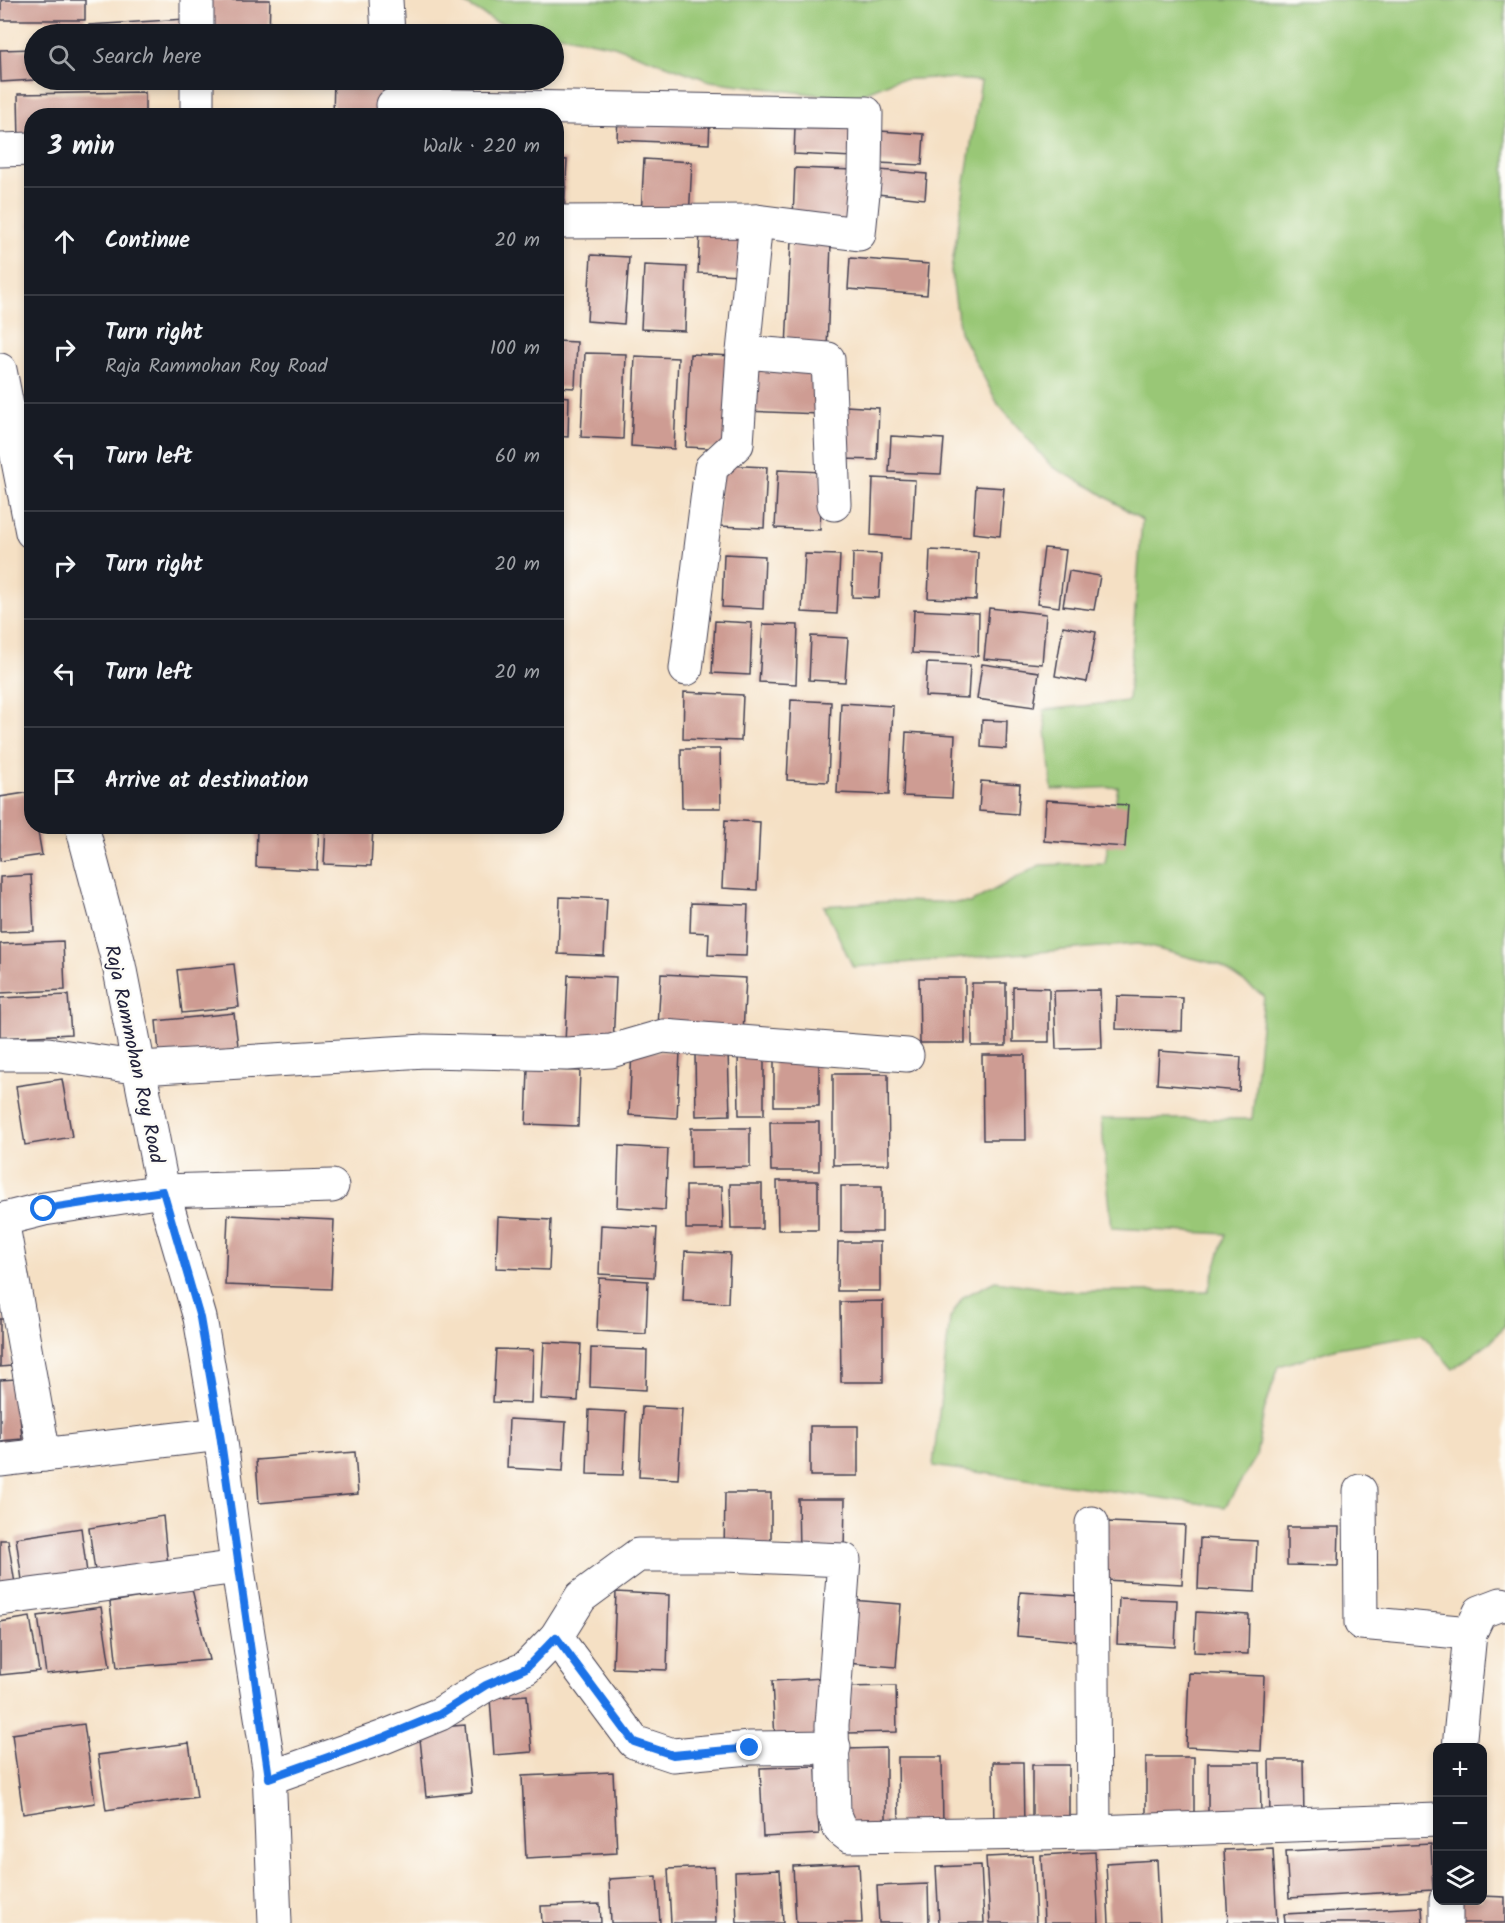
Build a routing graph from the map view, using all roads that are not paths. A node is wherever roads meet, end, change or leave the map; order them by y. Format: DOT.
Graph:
graph roads {
  1 [pos="197,0"];
  2 [pos="386,0"];
  3 [pos="197,24"];
  4 [pos="387,24"];
  5 [pos="197,90"];
  6 [pos="393,100"];
  7 [pos="197,108"];
  8 [pos="24,149"];
  9 [pos="0,150"];
  10 [pos="756,221"];
  11 [pos="564,222"];
  12 [pos="743,352"];
  13 [pos="0,370"];
  14 [pos="9,461"];
  15 [pos="834,504"];
  16 [pos="24,507"];
  17 [pos="687,669"];
  18 [pos="84,834"];
  19 [pos="0,1053"];
  20 [pos="907,1055"];
  21 [pos="140,1068"];
  22 [pos="332,1186"];
  23 [pos="163,1191"];
  24 [pos="1,1220"];
  25 [pos="220,1434"];
  26 [pos="44,1455"];
  27 [pos="0,1460"];
  28 [pos="1359,1491"];
  29 [pos="1092,1523"];
  30 [pos="238,1567"];
  31 [pos="0,1599"];
  32 [pos="1505,1605"];
  33 [pos="1470,1633"];
  34 [pos="556,1637"];
  35 [pos="1459,1743"];
  36 [pos="834,1747"];
  37 [pos="269,1778"];
  38 [pos="1433,1820"];
  39 [pos="1094,1832"];
  40 [pos="1446,1905"];
  41 [pos="275,1923"];
  42 [pos="1446,1923"];
  1 -- 3 [label="street"];
  2 -- 4 [label="street"];
  5 -- 7 [label="street"];
  6 -- 10 [label="street"];
  8 -- 9 [label="street"];
  10 -- 11 [label="street"];
  10 -- 12 [label="street"];
  12 -- 15 [label="street"];
  12 -- 17 [label="street"];
  13 -- 14 [label="street"];
  14 -- 16 [label="street"];
  18 -- 21 [label="street, Raja Rammohan Roy Road"];
  19 -- 21 [label="street"];
  20 -- 21 [label="street"];
  21 -- 23 [label="street, Raja Rammohan Roy Road"];
  22 -- 23 [label="street"];
  23 -- 24 [label="street"];
  23 -- 25 [label="street, Raja Rammohan Roy Road"];
  24 -- 26 [label="street"];
  25 -- 26 [label="street"];
  25 -- 30 [label="street, Raja Rammohan Roy Road"];
  26 -- 27 [label="street"];
  28 -- 33 [label="street"];
  29 -- 39 [label="street"];
  30 -- 31 [label="street"];
  30 -- 37 [label="street, Raja Rammohan Roy Road"];
  32 -- 33 [label="street"];
  33 -- 35 [label="street"];
  34 -- 36 [label="street"];
  34 -- 36 [label="street"];
  34 -- 37 [label="street"];
  36 -- 39 [label="street"];
  37 -- 41 [label="street, Raja Rammohan Roy Road"];
  38 -- 39 [label="street"];
  40 -- 42 [label="street"];
}
